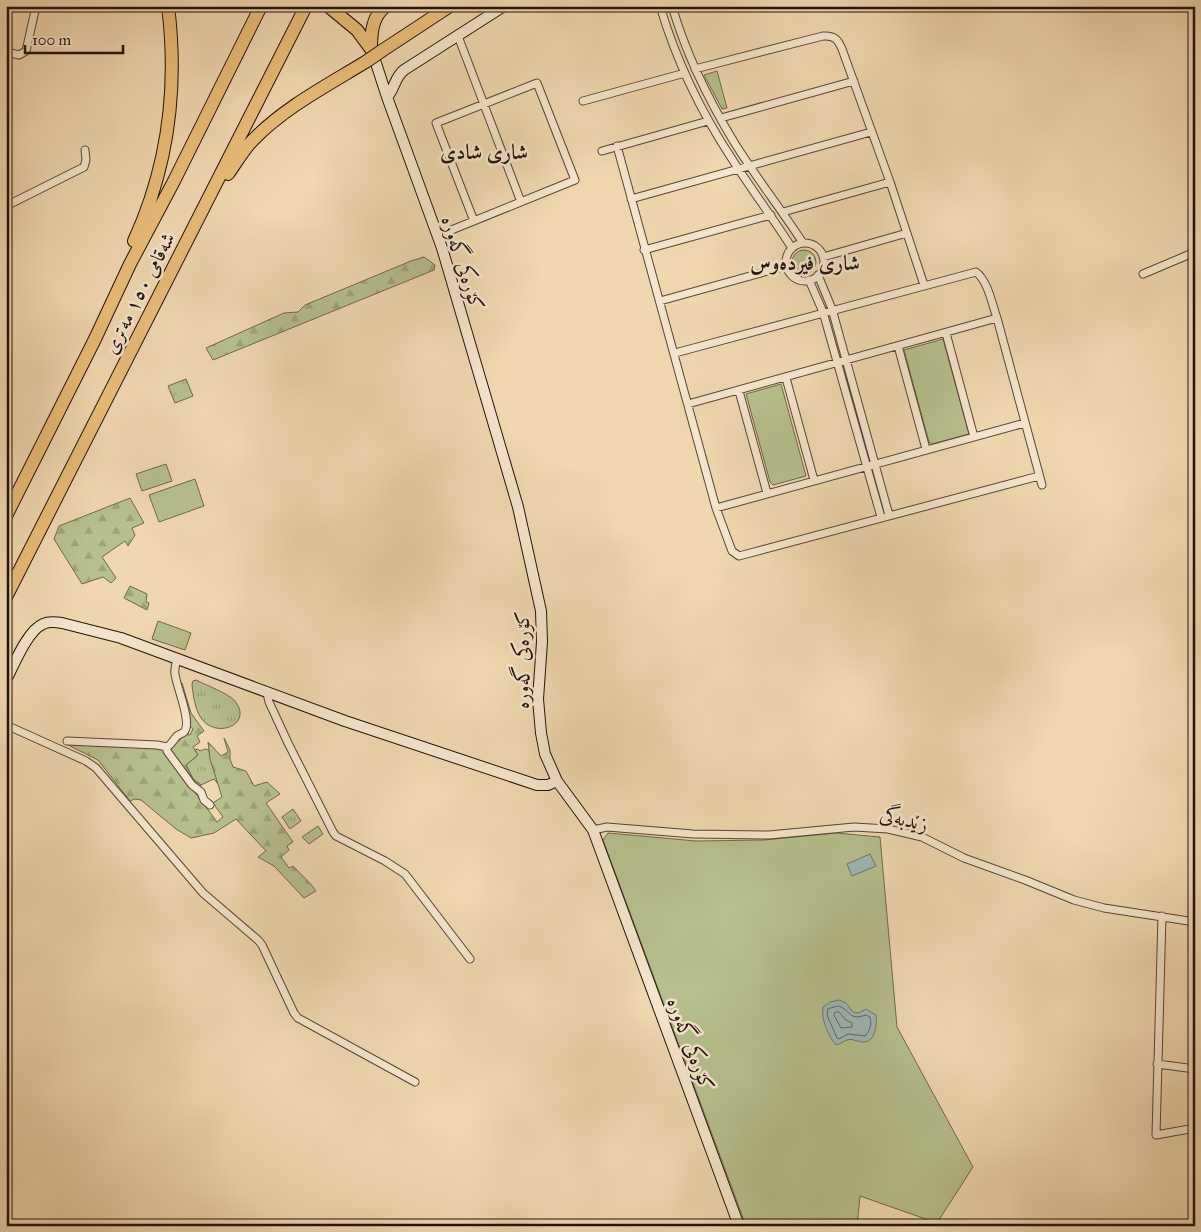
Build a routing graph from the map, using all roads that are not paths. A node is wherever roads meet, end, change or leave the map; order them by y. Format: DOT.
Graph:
graph roads {
  1 [pos="36,6"];
  2 [pos="168,6"];
  3 [pos="261,6"];
  4 [pos="306,6"];
  5 [pos="328,6"];
  6 [pos="386,6"];
  7 [pos="450,6"];
  8 [pos="504,6"];
  9 [pos="660,6"];
  10 [pos="672,6"];
  11 [pos="458,36"];
  12 [pos="377,49"];
  13 [pos="6,52"];
  14 [pos="696,69"];
  15 [pos="685,73"];
  16 [pos="854,81"];
  17 [pos="387,97"];
  18 [pos="583,101"];
  19 [pos="484,104"];
  20 [pos="720,118"];
  21 [pos="708,121"];
  22 [pos="872,132"];
  23 [pos="617,146"];
  24 [pos="85,150"];
  25 [pos="602,151"];
  26 [pos="750,166"];
  27 [pos="738,169"];
  28 [pos="890,182"];
  29 [pos="631,199"];
  30 [pos="521,202"];
  31 [pos="6,206"];
  32 [pos="204,207"];
  33 [pos="783,212"];
  34 [pos="771,215"];
  35 [pos="474,221"];
  36 [pos="449,231"];
  37 [pos="907,233"];
  38 [pos="803,243"];
  39 [pos="792,248"];
  40 [pos="644,250"];
  41 [pos="1195,252"];
  42 [pos="823,257"];
  43 [pos="786,266"];
  44 [pos="1143,274"];
  45 [pos="818,275"];
  46 [pos="809,280"];
  47 [pos="924,285"];
  48 [pos="660,300"];
  49 [pos="832,309"];
  50 [pos="823,312"];
  51 [pos="997,318"];
  52 [pos="946,333"];
  53 [pos="95,339"];
  54 [pos="898,346"];
  55 [pos="675,353"];
  56 [pos="846,361"];
  57 [pos="839,363"];
  58 [pos="786,378"];
  59 [pos="739,391"];
  60 [pos="688,404"];
  61 [pos="1025,423"];
  62 [pos="974,437"];
  63 [pos="926,450"];
  64 [pos="870,464"];
  65 [pos="1039,476"];
  66 [pos="814,480"];
  67 [pos="1042,485"];
  68 [pos="767,493"];
  69 [pos="716,508"];
  70 [pos="6,516"];
  71 [pos="885,516"];
  72 [pos="6,597"];
  73 [pos="177,659"];
  74 [pos="6,680"];
  75 [pos="267,693"];
  76 [pos="6,725"];
  77 [pos="67,741"];
  78 [pos="167,747"];
  79 [pos="557,781"];
  80 [pos="210,805"];
  81 [pos="593,830"];
  82 [pos="1162,916"];
  83 [pos="1195,922"];
  84 [pos="470,959"];
  85 [pos="1157,1064"];
  86 [pos="1195,1069"];
  87 [pos="415,1082"];
  88 [pos="1195,1128"];
  89 [pos="739,1226"];
  1 -- 13 [label="street"];
  2 -- 53 [label="highway"];
  3 -- 53 [label="highway, شەقامی ١٥٠ مەتری"];
  4 -- 32 [label="highway, شەقامی ١٥٠ مەتری"];
  5 -- 12 [label="highway"];
  6 -- 12 [label="highway"];
  7 -- 12 [label="highway"];
  8 -- 11 [label="street"];
  9 -- 15 [label="street"];
  10 -- 14 [label="street"];
  11 -- 17 [label="street"];
  11 -- 19 [label="street"];
  12 -- 17 [label="street, کۆرەکی گەورە"];
  12 -- 32 [label="highway, bridge"];
  14 -- 16 [label="street"];
  14 -- 20 [label="street"];
  15 -- 18 [label="street"];
  15 -- 21 [label="street"];
  16 -- 20 [label="street"];
  16 -- 22 [label="street"];
  17 -- 79 [label="street, کۆرەکی گەورە"];
  19 -- 30 [label="street"];
  19 -- 30 [label="street"];
  19 -- 35 [label="street"];
  20 -- 26 [label="street"];
  21 -- 23 [label="street"];
  21 -- 27 [label="street"];
  22 -- 26 [label="street"];
  22 -- 28 [label="street"];
  23 -- 25 [label="street"];
  23 -- 29 [label="street"];
  24 -- 31 [label="street"];
  26 -- 27 [label="street"];
  26 -- 33 [label="street"];
  27 -- 29 [label="street"];
  27 -- 34 [label="street"];
  28 -- 33 [label="street"];
  28 -- 37 [label="street"];
  29 -- 40 [label="street"];
  30 -- 35 [label="street"];
  32 -- 72 [label="highway, شەقامی ١٥٠ مەتری"];
  33 -- 38 [label="street"];
  34 -- 39 [label="street"];
  34 -- 40 [label="street"];
  35 -- 36 [label="street"];
  37 -- 42 [label="street"];
  37 -- 47 [label="street"];
  38 -- 39 [label="street"];
  38 -- 42 [label="street"];
  39 -- 43 [label="street"];
  40 -- 48 [label="street"];
  41 -- 44 [label="street"];
  42 -- 45 [label="street"];
  43 -- 46 [label="street"];
  43 -- 48 [label="street"];
  45 -- 46 [label="street"];
  45 -- 49 [label="street"];
  46 -- 50 [label="street"];
  47 -- 49 [label="street"];
  47 -- 51 [label="street"];
  48 -- 55 [label="street"];
  49 -- 50 [label="street"];
  49 -- 56 [label="street"];
  50 -- 55 [label="street"];
  50 -- 57 [label="street"];
  51 -- 52 [label="street"];
  51 -- 61 [label="street"];
  52 -- 54 [label="street"];
  52 -- 62 [label="street"];
  53 -- 70 [label="highway, شەقامی ١٥٠ مەتری"];
  54 -- 56 [label="street"];
  54 -- 63 [label="street"];
  55 -- 60 [label="street"];
  56 -- 57 [label="street"];
  56 -- 64 [label="street"];
  57 -- 58 [label="street"];
  57 -- 64 [label="street"];
  58 -- 59 [label="street"];
  58 -- 66 [label="street"];
  59 -- 60 [label="street"];
  59 -- 68 [label="street"];
  60 -- 69 [label="street"];
  61 -- 62 [label="street"];
  61 -- 65 [label="street"];
  62 -- 63 [label="street"];
  63 -- 64 [label="street"];
  64 -- 66 [label="street"];
  64 -- 71 [label="street"];
  65 -- 67 [label="street"];
  65 -- 71 [label="street"];
  66 -- 68 [label="street"];
  68 -- 69 [label="street"];
  69 -- 71 [label="street"];
  73 -- 74 [label="street"];
  73 -- 75 [label="street"];
  73 -- 78 [label="street"];
  75 -- 79 [label="street"];
  75 -- 84 [label="street"];
  76 -- 87 [label="street"];
  77 -- 78 [label="street"];
  78 -- 80 [label="street"];
  79 -- 81 [label="street, کۆرەکی گەورە"];
  81 -- 82 [label="street, زێدبەگی"];
  81 -- 89 [label="street, کۆرەکی گەورە"];
  82 -- 83 [label="street, زێدبەگی"];
  82 -- 85 [label="street"];
  85 -- 86 [label="street"];
  85 -- 88 [label="street"];
}
